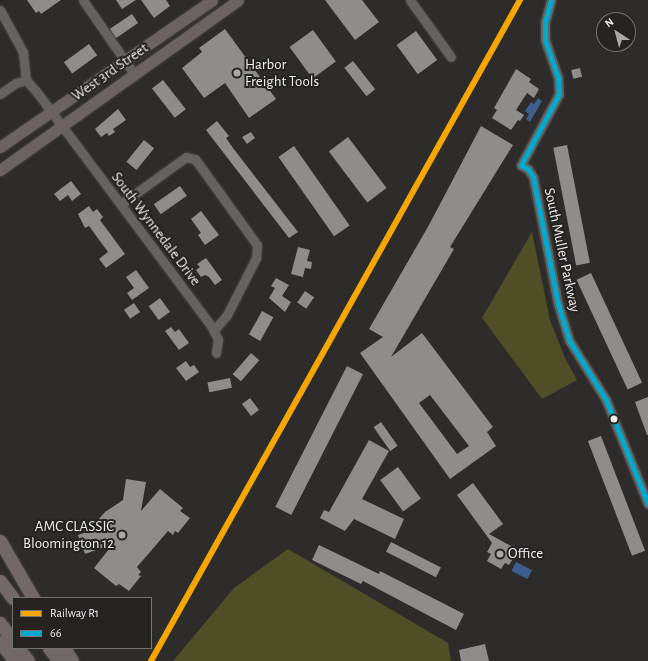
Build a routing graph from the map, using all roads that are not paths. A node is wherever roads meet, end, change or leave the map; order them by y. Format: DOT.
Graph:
graph roads {
  1 [pos="83,0"];
  2 [pos="212,0"];
  3 [pos="238,0"];
  4 [pos="410,0"];
  5 [pos="551,0"];
  6 [pos="0,10"];
  7 [pos="451,57"];
  8 [pos="126,62"];
  9 [pos="134,74"];
  10 [pos="26,80"];
  11 [pos="0,94"];
  12 [pos="50,112"];
  13 [pos="60,126"];
  14 [pos="0,147"];
  15 [pos="0,170"];
  16 [pos="121,204"];
  17 [pos="214,330"];
  18 [pos="216,353"];
  19 [pos="648,504"];
  20 [pos="0,541"];
  21 [pos="0,580"];
  22 [pos="12,597"];
  23 [pos="32,597"];
  24 [pos="0,623"];
  25 [pos="12,639"];
  26 [pos="0,642"];
  27 [pos="19,649"];
  28 [pos="50,649"];
  29 [pos="65,649"];
  30 [pos="15,661"];
  31 [pos="28,661"];
  32 [pos="59,661"];
  33 [pos="72,661"];
  1 -- 8 [label="street"];
  2 -- 8 [label="main road, West 3rd Street"];
  3 -- 9 [label="main road, West 3rd Street"];
  4 -- 7 [label="street"];
  5 -- 19 [label="street, South Muller Parkway"];
  6 -- 10 [label="street"];
  8 -- 9 [label="street"];
  8 -- 12 [label="main road, West 3rd Street"];
  9 -- 13 [label="main road, West 3rd Street"];
  10 -- 11 [label="street"];
  10 -- 12 [label="street, South Wynnedale Drive"];
  12 -- 13 [label="street, South Wynnedale Drive"];
  12 -- 14 [label="main road, West 3rd Street"];
  13 -- 15 [label="main road, West 3rd Street"];
  13 -- 16 [label="street, South Wynnedale Drive"];
  16 -- 17 [label="street, South Wynnedale Drive"];
  16 -- 17 [label="street"];
  17 -- 18 [label="street, South Wynnedale Drive"];
  20 -- 23 [label="highway"];
  21 -- 22 [label="highway"];
  24 -- 25 [label="highway"];
  26 -- 30 [label="highway"];
  27 -- 31 [label="highway"];
  28 -- 32 [label="highway"];
  29 -- 33 [label="highway"];
}
